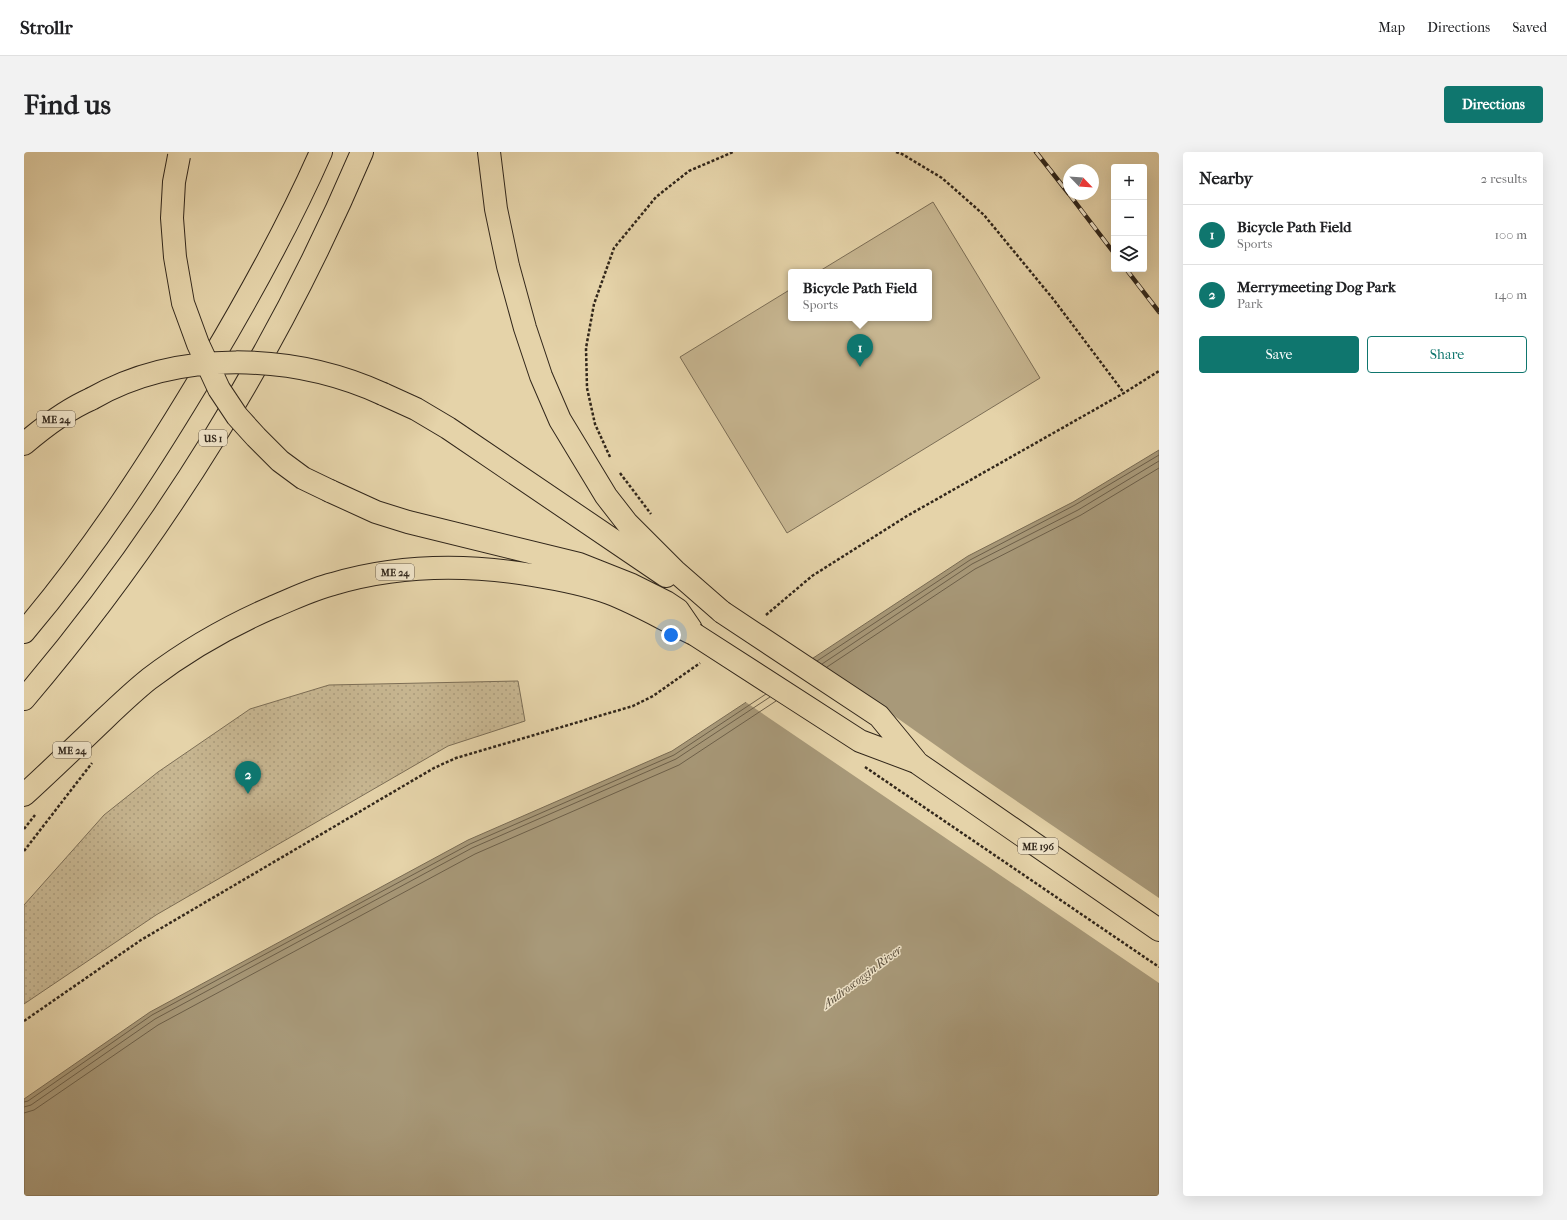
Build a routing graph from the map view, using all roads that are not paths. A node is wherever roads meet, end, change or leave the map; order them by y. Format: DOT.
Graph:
graph roads {
  1 [pos="321,152"];
  2 [pos="362,152"];
  3 [pos="489,152"];
  4 [pos="179,154"];
  5 [pos="24,444"];
  6 [pos="722,612"];
  7 [pos="24,632"];
  8 [pos="687,639"];
  9 [pos="24,699"];
  10 [pos="916,762"];
  11 [pos="24,795"];
  12 [pos="1159,930"];
  1 -- 7 [label="highway"];
  2 -- 9 [label="highway, US 1"];
  3 -- 6 [label="highway"];
  4 -- 8 [label="highway, bridge"];
  5 -- 6 [label="highway, ME 24, bridge"];
  6 -- 10 [label="highway, ME 196, bridge"];
  8 -- 10 [label="highway, ME 196, bridge"];
  8 -- 11 [label="highway, ME 24"];
  10 -- 12 [label="highway, ME 196"];
}
